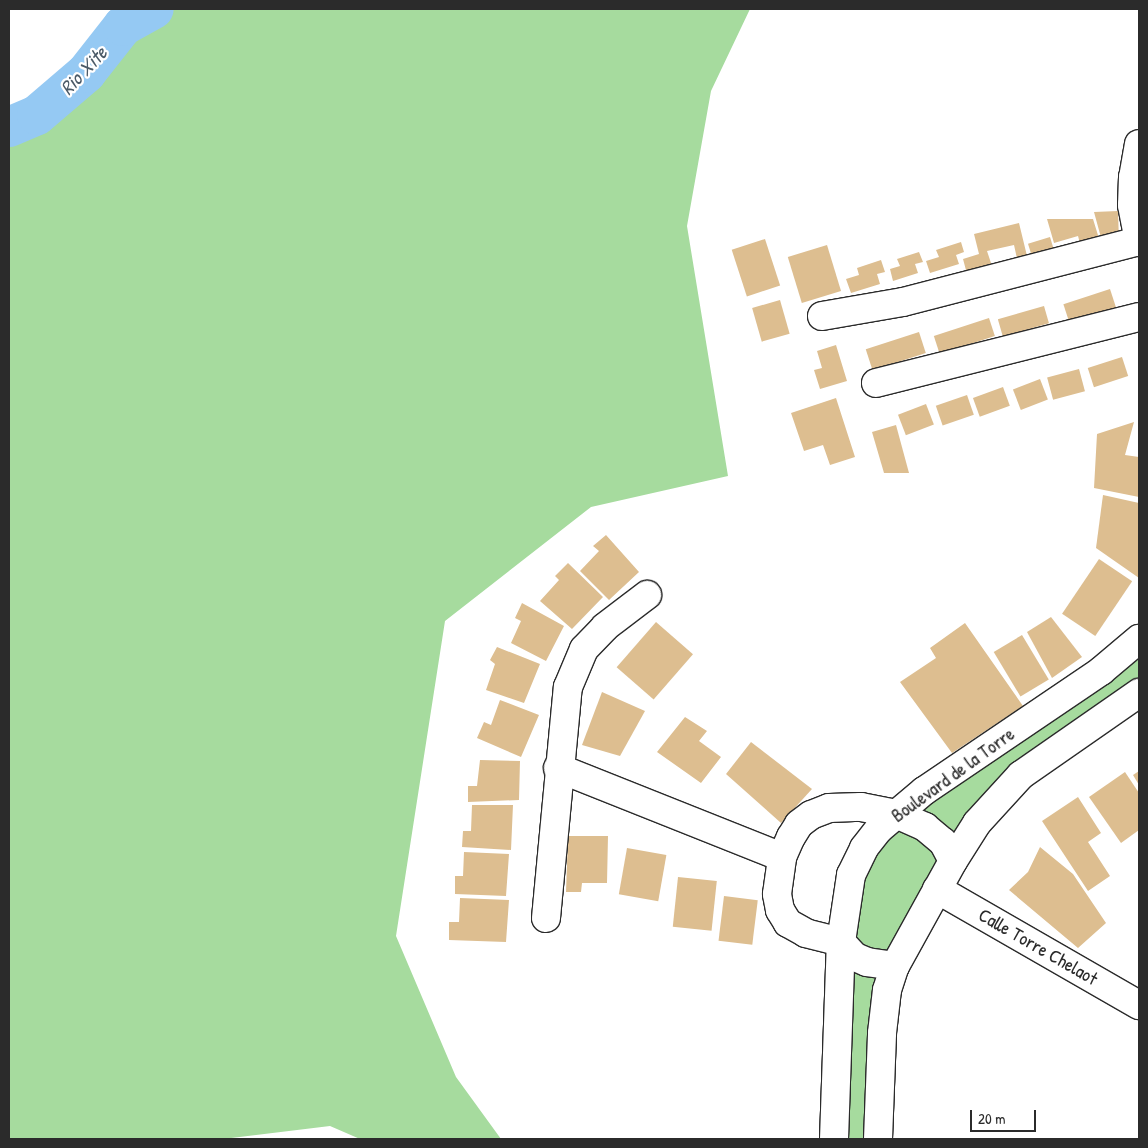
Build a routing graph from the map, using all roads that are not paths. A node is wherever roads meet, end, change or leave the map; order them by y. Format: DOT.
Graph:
graph roads {
  1 [pos="1139,144"];
  2 [pos="1139,241"];
  3 [pos="822,316"];
  4 [pos="1139,317"];
  5 [pos="876,383"];
  6 [pos="647,595"];
  7 [pos="1139,639"];
  8 [pos="1139,693"];
  9 [pos="558,768"];
  10 [pos="896,814"];
  11 [pos="782,857"];
  12 [pos="954,860"];
  13 [pos="937,889"];
  14 [pos="546,918"];
  15 [pos="841,942"];
  16 [pos="895,966"];
  17 [pos="1139,1005"];
  18 [pos="834,1139"];
  19 [pos="878,1139"];
  1 -- 2 [label="street"];
  2 -- 3 [label="street"];
  4 -- 5 [label="street"];
  6 -- 9 [label="street"];
  7 -- 10 [label="street, Boulevard de la Torre"];
  8 -- 12 [label="street, Boulevard de la Torre"];
  9 -- 11 [label="street"];
  9 -- 14 [label="street"];
  10 -- 11 [label="street"];
  10 -- 12 [label="street"];
  10 -- 15 [label="street, Boulevard de la Torre"];
  11 -- 15 [label="street"];
  12 -- 13 [label="street, Boulevard de la Torre"];
  13 -- 16 [label="street, Boulevard de la Torre"];
  13 -- 17 [label="street, Calle Torre Chelaot"];
  15 -- 16 [label="street"];
  15 -- 18 [label="street, Boulevard de la Torre"];
  16 -- 19 [label="street, Boulevard de la Torre"];
}
